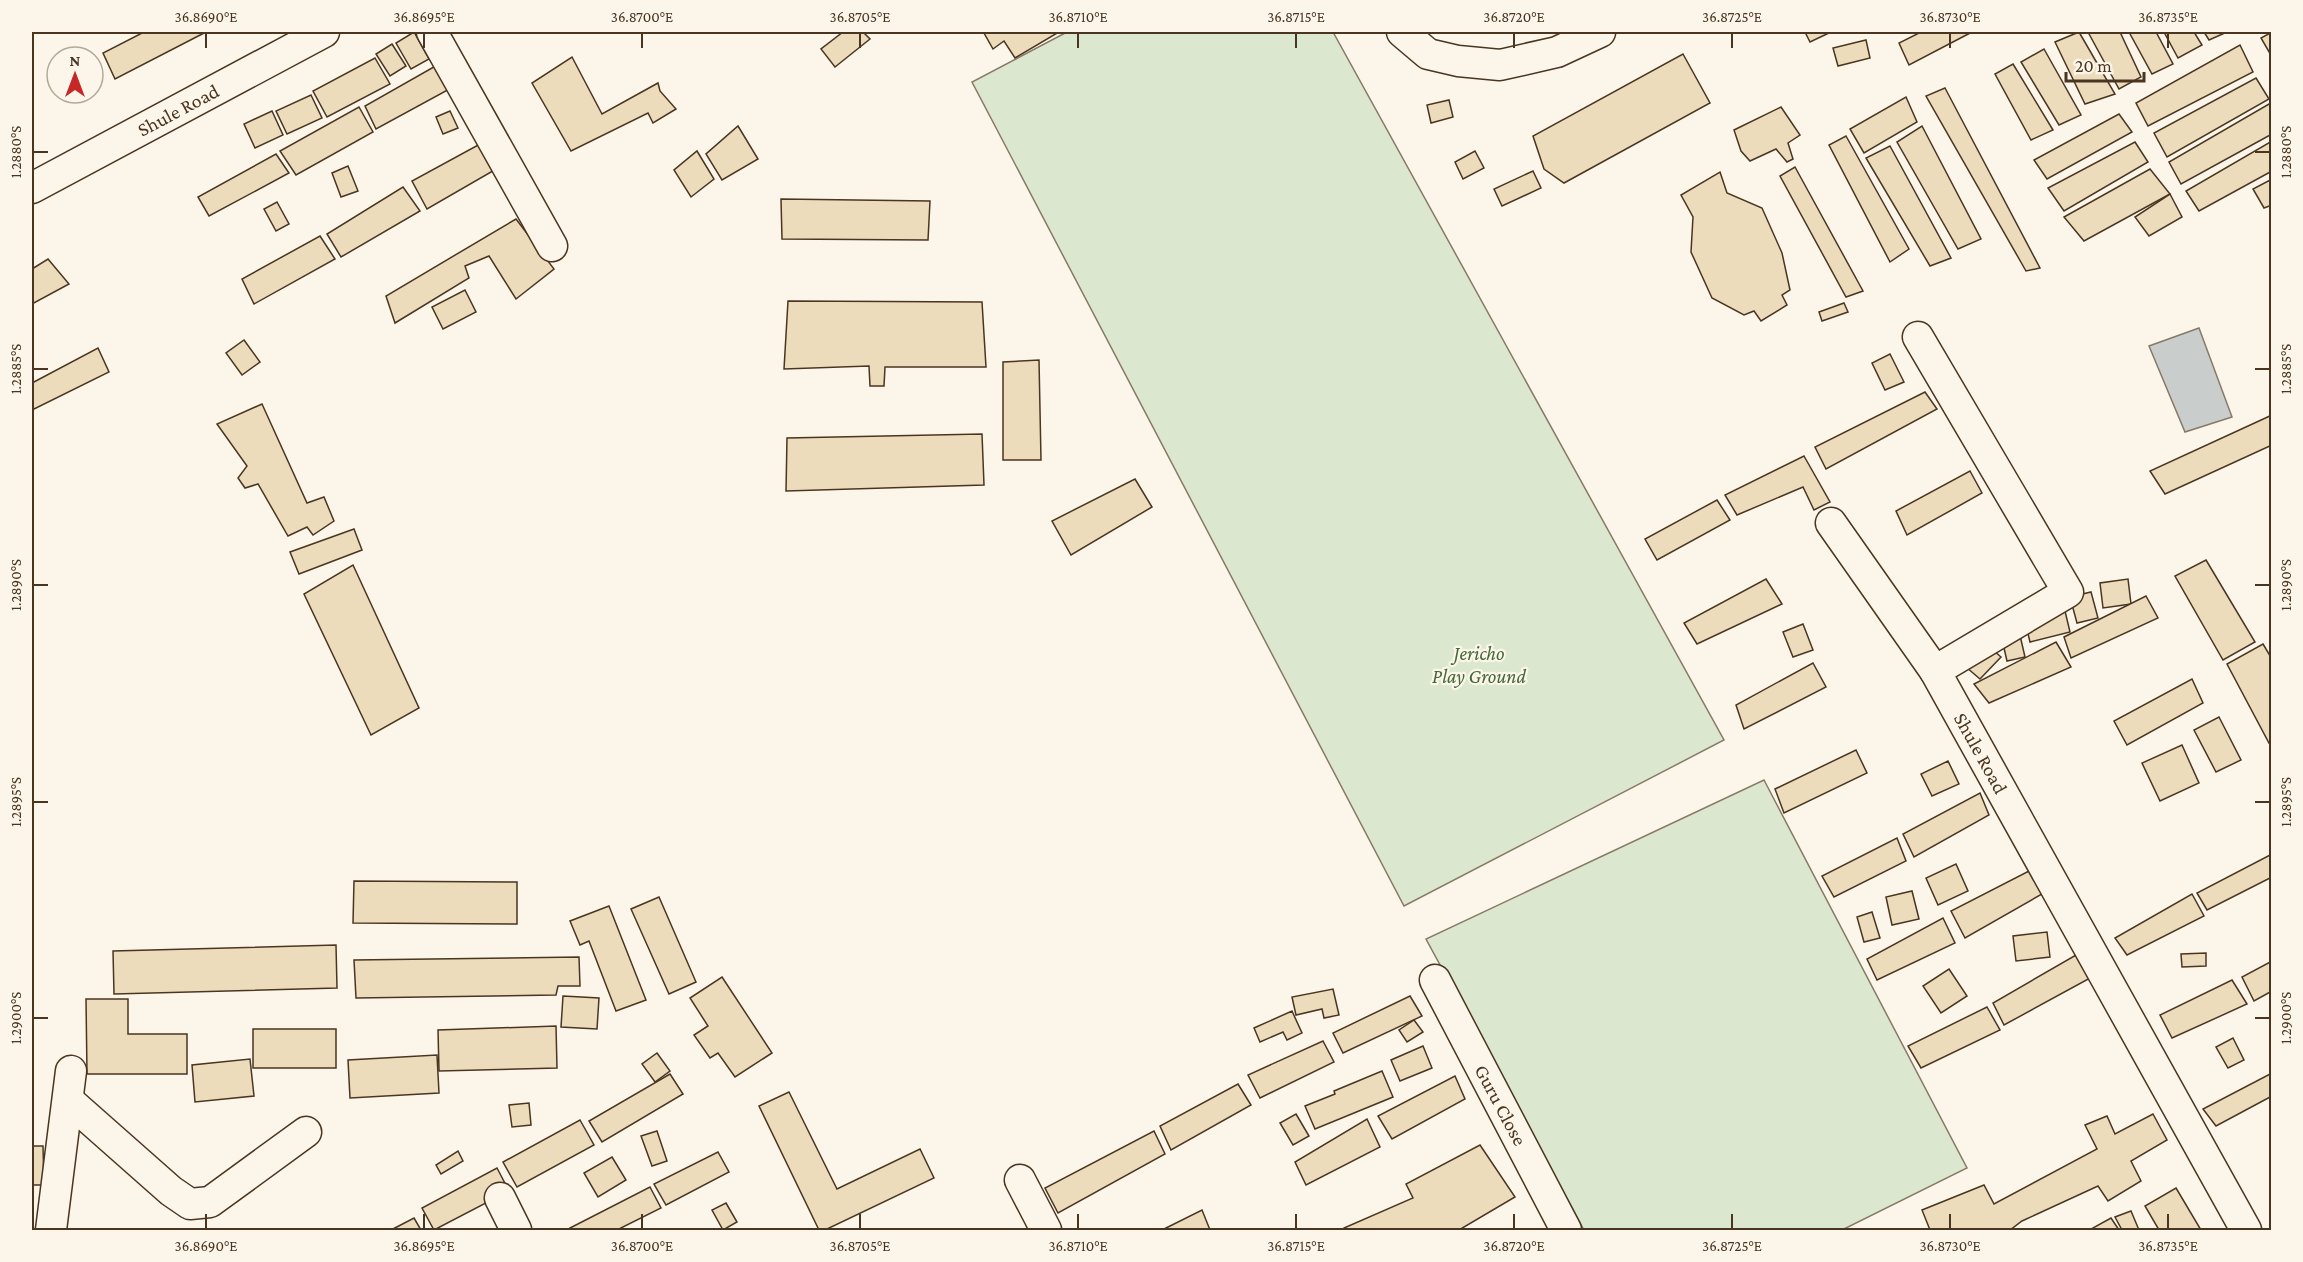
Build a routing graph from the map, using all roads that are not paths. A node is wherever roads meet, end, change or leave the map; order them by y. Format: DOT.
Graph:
graph roads {
  1 [pos="324,32"];
  2 [pos="432,32"];
  3 [pos="1402,32"];
  4 [pos="1600,32"];
  5 [pos="32,185"];
  6 [pos="552,246"];
  7 [pos="1918,337"];
  8 [pos="1831,523"];
  9 [pos="1935,671"];
  10 [pos="1435,980"];
  11 [pos="306,1132"];
  12 [pos="1020,1180"];
  13 [pos="500,1198"];
  14 [pos="51,1230"];
  15 [pos="516,1230"];
  16 [pos="1046,1230"];
  17 [pos="1566,1230"];
  18 [pos="2246,1230"];
  1 -- 5 [label="street, Shule Road"];
  2 -- 6 [label="street"];
  3 -- 4 [label="street"];
  7 -- 9 [label="street"];
  8 -- 9 [label="street, Shule Road"];
  9 -- 18 [label="street, Shule Road"];
  10 -- 17 [label="street, Guru Close"];
  11 -- 14 [label="street"];
  12 -- 16 [label="street"];
  13 -- 15 [label="street"];
}
